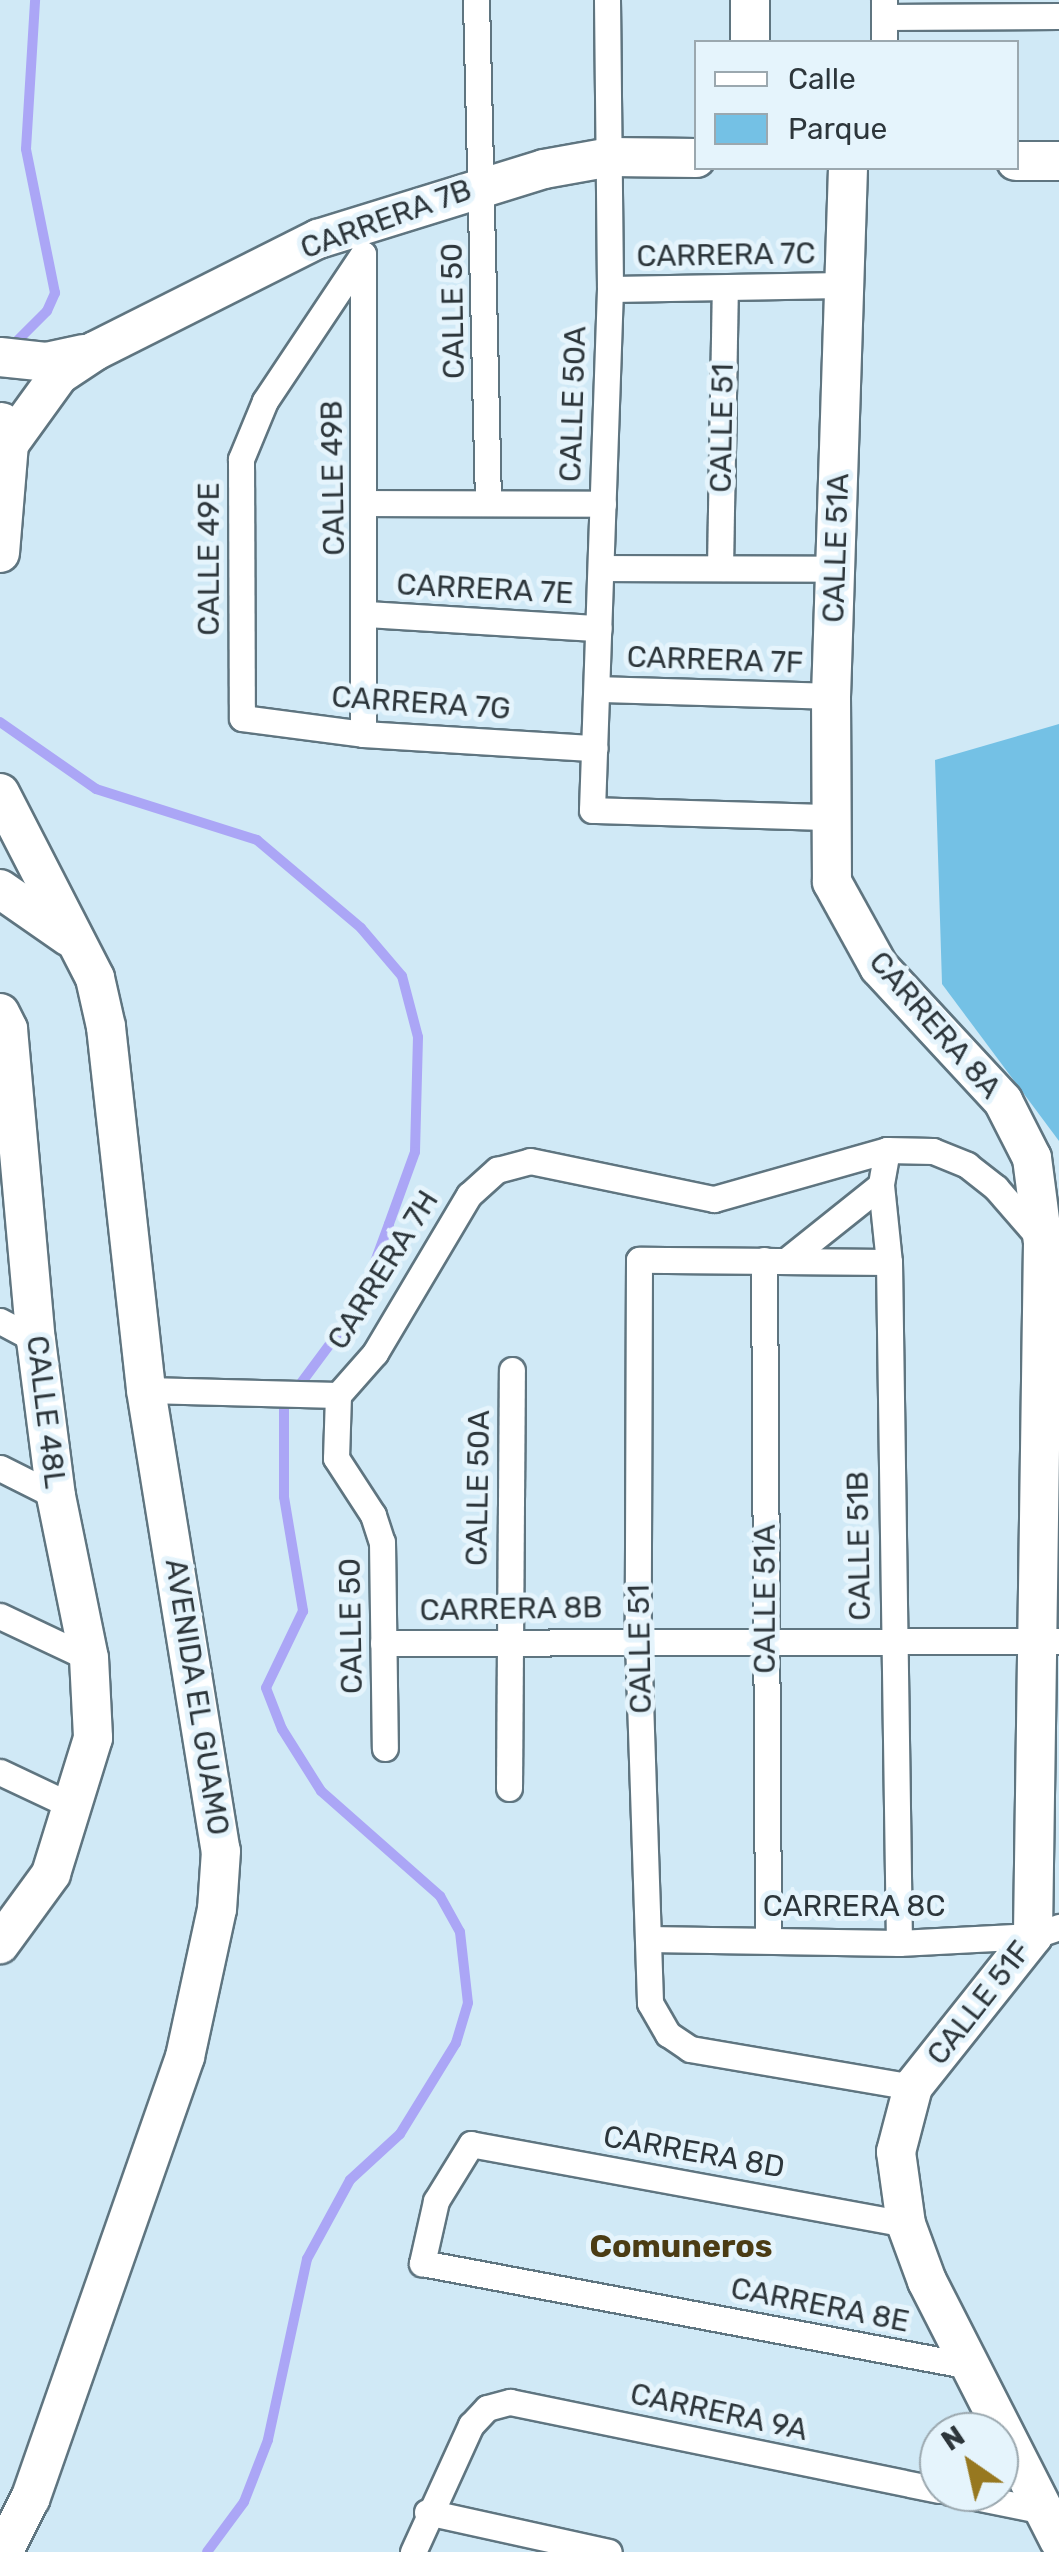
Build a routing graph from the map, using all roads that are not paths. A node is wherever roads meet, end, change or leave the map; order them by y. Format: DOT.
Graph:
graph roads {
  1 [pos="476,0"];
  2 [pos="607,0"];
  3 [pos="750,0"];
  4 [pos="1059,16"];
  5 [pos="884,20"];
  6 [pos="750,40"];
  7 [pos="611,157"];
  8 [pos="694,158"];
  9 [pos="1019,161"];
  10 [pos="1059,161"];
  11 [pos="848,170"];
  12 [pos="484,184"];
  13 [pos="363,238"];
  14 [pos="844,285"];
  15 [pos="610,289"];
  16 [pos="725,289"];
  17 [pos="96,351"];
  18 [pos="10,359"];
  19 [pos="4,430"];
  20 [pos="366,502"];
  21 [pos="488,502"];
  22 [pos="603,504"];
  23 [pos="0,553"];
  24 [pos="602,568"];
  25 [pos="720,568"];
  26 [pos="837,569"];
  27 [pos="366,614"];
  28 [pos="600,628"];
  29 [pos="598,689"];
  30 [pos="831,696"];
  31 [pos="242,718"];
  32 [pos="363,734"];
  33 [pos="595,748"];
  34 [pos="1,801"];
  35 [pos="830,817"];
  36 [pos="0,890"];
  37 [pos="850,924"];
  38 [pos="72,938"];
  39 [pos="0,1013"];
  40 [pos="887,1150"];
  41 [pos="10,1166"];
  42 [pos="882,1184"];
  43 [pos="1051,1252"];
  44 [pos="776,1260"];
  45 [pos="888,1262"];
  46 [pos="0,1321"];
  47 [pos="36,1340"];
  48 [pos="512,1370"];
  49 [pos="146,1390"];
  50 [pos="338,1395"];
  51 [pos="0,1468"];
  52 [pos="56,1496"];
  53 [pos="0,1616"];
  54 [pos="893,1638"];
  55 [pos="638,1640"];
  56 [pos="508,1641"];
  57 [pos="1050,1641"];
  58 [pos="384,1642"];
  59 [pos="764,1642"];
  60 [pos="89,1658"];
  61 [pos="385,1748"];
  62 [pos="0,1772"];
  63 [pos="508,1788"];
  64 [pos="76,1808"];
  65 [pos="1046,1932"];
  66 [pos="5,1933"];
  67 [pos="768,1938"];
  68 [pos="648,1939"];
  69 [pos="899,1942"];
  70 [pos="913,2086"];
  71 [pos="906,2224"];
  72 [pos="422,2263"];
  73 [pos="970,2366"];
  74 [pos="919,2486"];
  75 [pos="427,2512"];
  76 [pos="1010,2512"];
  77 [pos="1049,2525"];
  78 [pos="3,2552"];
  79 [pos="413,2552"];
  80 [pos="609,2552"];
  1 -- 12 [label="street, CALLE 50"];
  2 -- 7 [label="street, CALLE 50A"];
  3 -- 6 [label="street"];
  4 -- 5 [label="street"];
  7 -- 8 [label="street, CARRERA 7B"];
  7 -- 12 [label="street, CARRERA 7B"];
  7 -- 15 [label="street, CALLE 50A"];
  9 -- 10 [label="street"];
  11 -- 14 [label="street, CALLE 51A"];
  12 -- 13 [label="street, CARRERA 7B"];
  12 -- 21 [label="street, CALLE 50"];
  13 -- 17 [label="street, CARRERA 7B"];
  13 -- 20 [label="street, CALLE 49B"];
  13 -- 31 [label="street, CALLE 49E"];
  14 -- 16 [label="street, CARRERA 7C"];
  14 -- 26 [label="street, CALLE 51A"];
  15 -- 16 [label="street, CARRERA 7C"];
  15 -- 22 [label="street, CALLE 50A"];
  16 -- 25 [label="street, CALLE 51"];
  17 -- 18 [label="street, CARRERA 7B"];
  17 -- 19 [label="street, CARRERA 7B"];
  19 -- 23 [label="street"];
  20 -- 21 [label="street"];
  20 -- 27 [label="street, CALLE 49B"];
  21 -- 22 [label="street"];
  22 -- 24 [label="street, CALLE 50A"];
  24 -- 25 [label="street, CARRERA 7E"];
  24 -- 28 [label="street, CALLE 50A"];
  25 -- 26 [label="street, CARRERA 7E"];
  26 -- 30 [label="street, CALLE 51A"];
  27 -- 28 [label="street, CARRERA 7E"];
  27 -- 32 [label="street, CALLE 49B"];
  28 -- 29 [label="street, CALLE 50A"];
  29 -- 30 [label="street, CARRERA 7F"];
  29 -- 33 [label="street, CALLE 50A"];
  30 -- 35 [label="street, CALLE 51A"];
  31 -- 32 [label="street, CARRERA 7G"];
  32 -- 33 [label="street, CARRERA 7G"];
  33 -- 35 [label="street, CALLE 50A"];
  34 -- 38 [label="street, AVENIDA EL GUAMO"];
  35 -- 37 [label="street, CALLE 51A"];
  36 -- 38 [label="street, AVENIDA EL GUAMO"];
  37 -- 43 [label="street, CARRERA 8A"];
  38 -- 49 [label="street, AVENIDA EL GUAMO"];
  39 -- 41 [label="street, CALLE 48L"];
  40 -- 42 [label="street, CALLE 51B"];
  40 -- 43 [label="street"];
  40 -- 50 [label="street, CARRERA 7H"];
  41 -- 47 [label="street, CALLE 48L"];
  42 -- 44 [label="street"];
  42 -- 45 [label="street, CALLE 51B"];
  43 -- 57 [label="street, CALLE 51F"];
  44 -- 45 [label="street"];
  44 -- 55 [label="street, CALLE 51"];
  44 -- 59 [label="street, CALLE 51A"];
  45 -- 54 [label="street, CALLE 51B"];
  46 -- 47 [label="street"];
  47 -- 52 [label="street, CALLE 48L"];
  48 -- 56 [label="street, CALLE 50A"];
  49 -- 50 [label="street"];
  49 -- 78 [label="street, AVENIDA EL GUAMO"];
  50 -- 58 [label="street, CALLE 50"];
  51 -- 52 [label="street"];
  52 -- 60 [label="street, CALLE 48L"];
  53 -- 60 [label="street"];
  54 -- 57 [label="street, CARRERA 8B"];
  54 -- 59 [label="street, CARRERA 8B"];
  54 -- 69 [label="street, CALLE 51B"];
  55 -- 56 [label="street, CARRERA 8B"];
  55 -- 59 [label="street, CARRERA 8B"];
  55 -- 68 [label="street, CALLE 51"];
  56 -- 58 [label="street, CARRERA 8B"];
  56 -- 63 [label="street, CALLE 50A"];
  57 -- 65 [label="street, CALLE 51F"];
  58 -- 61 [label="street, CALLE 50"];
  59 -- 67 [label="street, CALLE 51A"];
  60 -- 64 [label="street, CALLE 48L"];
  62 -- 64 [label="street"];
  64 -- 66 [label="street"];
  65 -- 69 [label="street, CARRERA 8C"];
  65 -- 70 [label="street, CALLE 51F"];
  67 -- 68 [label="street, CARRERA 8C"];
  67 -- 69 [label="street, CARRERA 8C"];
  68 -- 70 [label="street, CALLE 51"];
  70 -- 71 [label="street, CALLE 51F"];
  71 -- 72 [label="street, CARRERA 8D"];
  71 -- 73 [label="street, CALLE 51F"];
  72 -- 73 [label="street, CARRERA 8E"];
  73 -- 77 [label="street, CALLE 51F"];
  74 -- 75 [label="street, CARRERA 9A"];
  75 -- 79 [label="street"];
  75 -- 80 [label="street"];
  76 -- 77 [label="street"];
}
